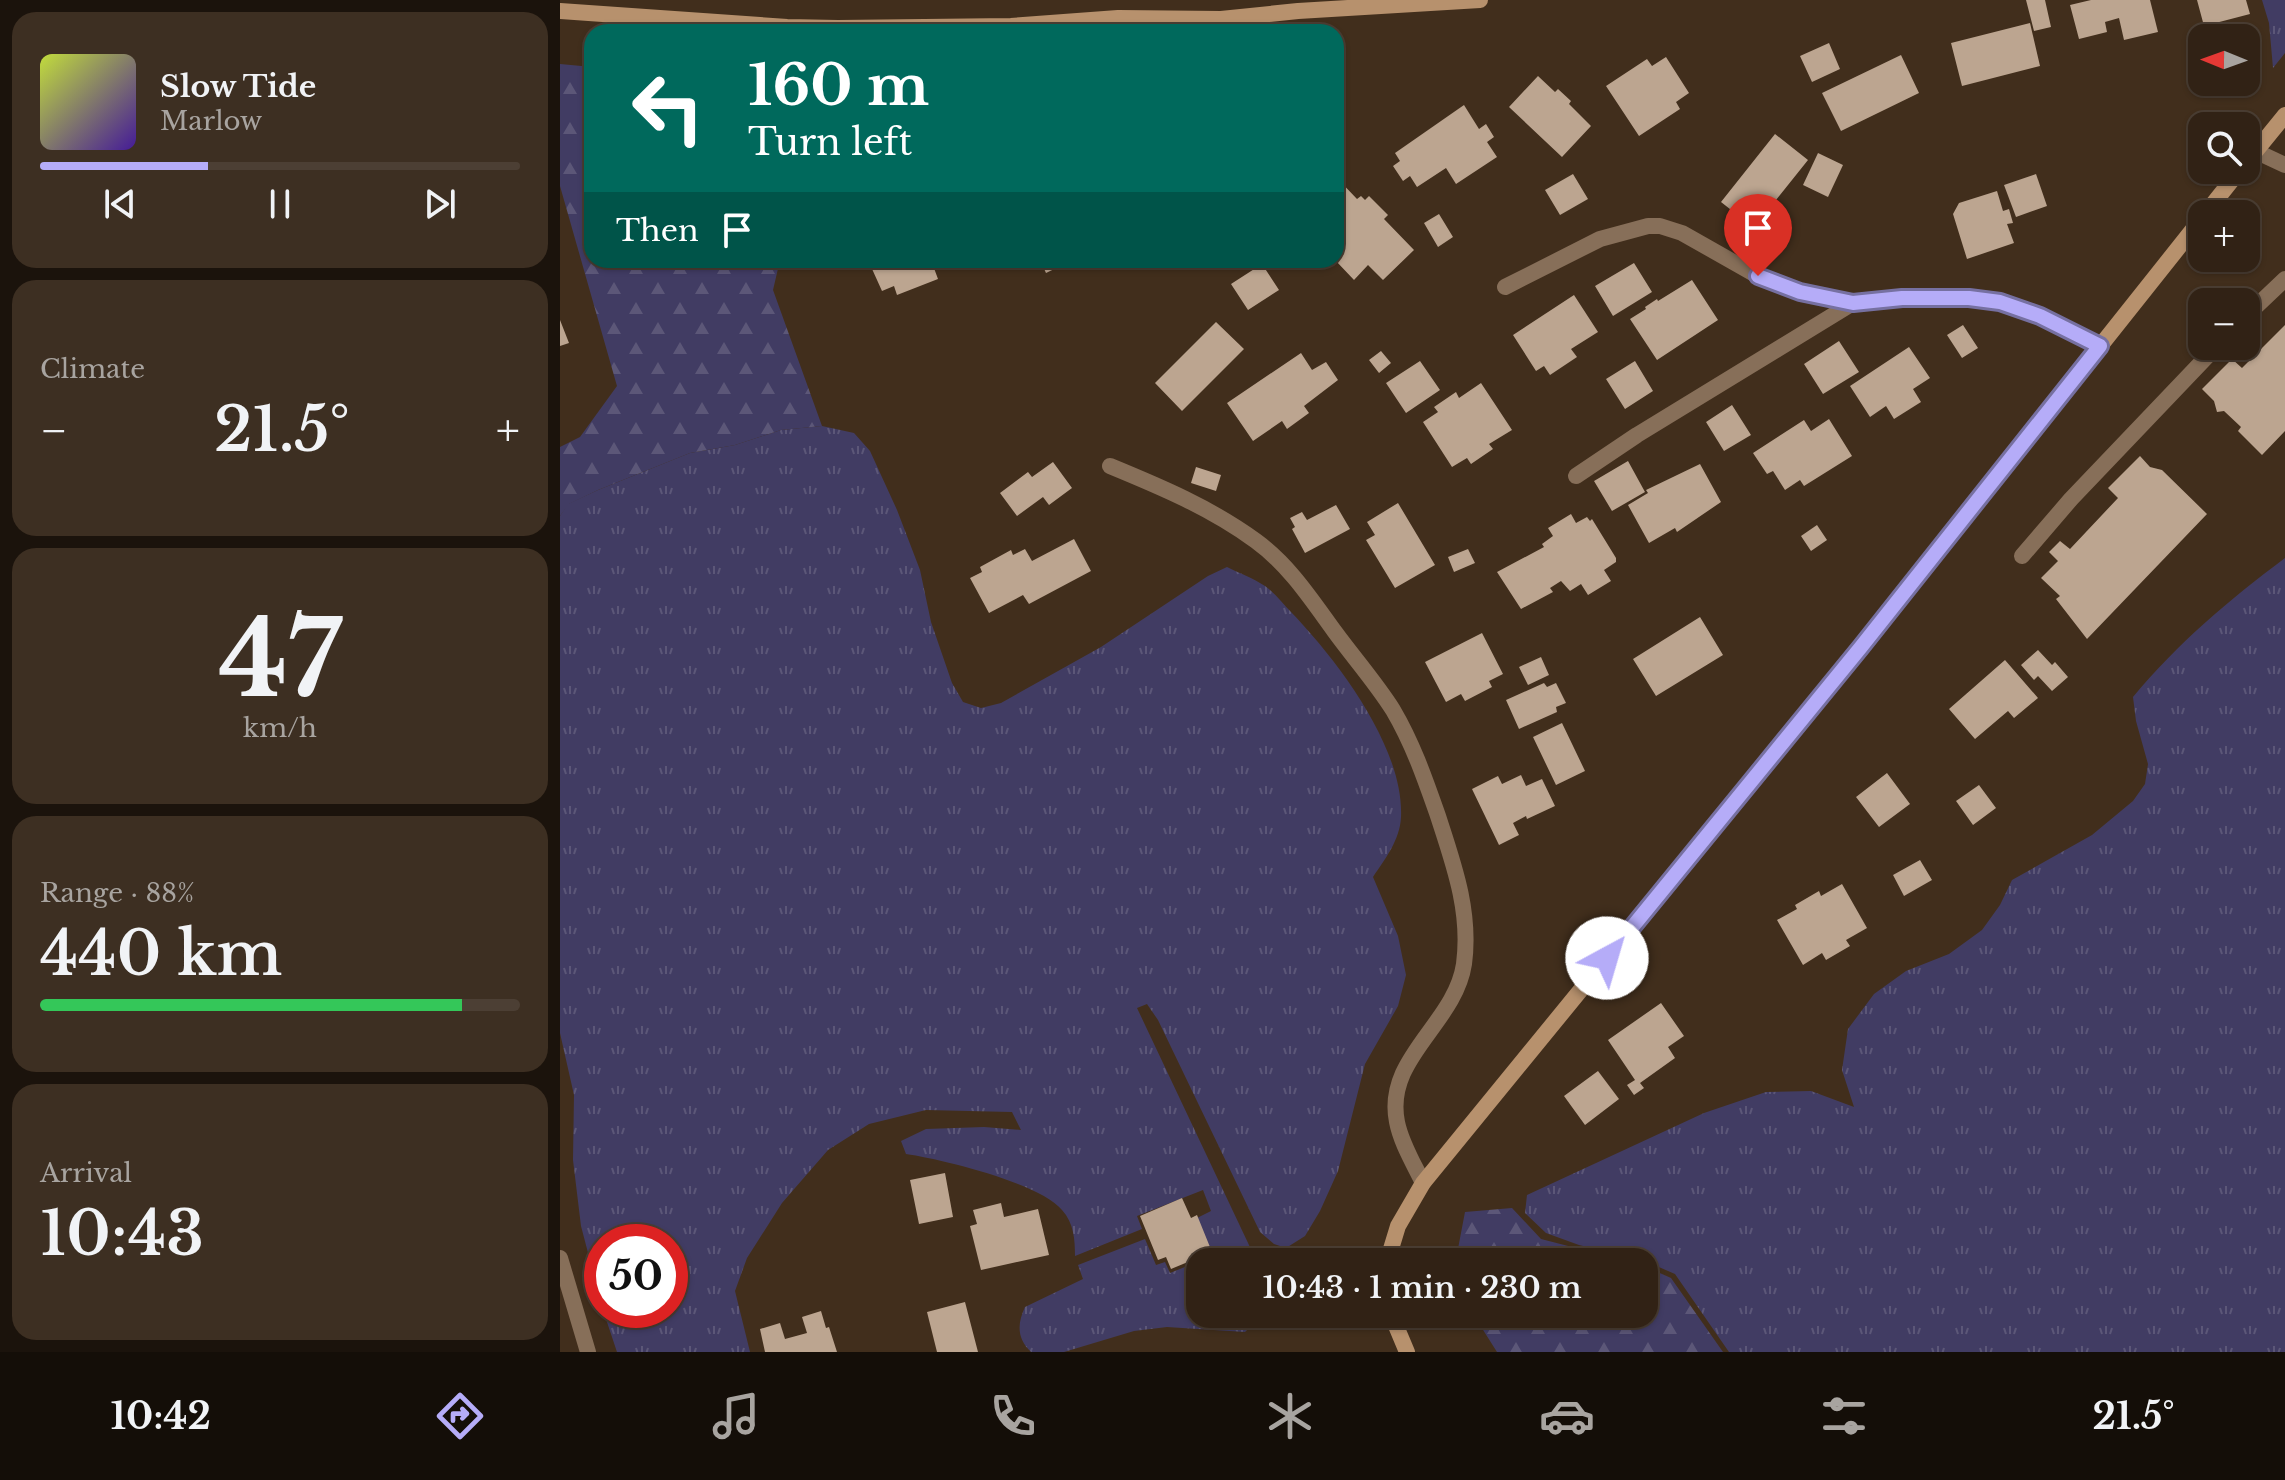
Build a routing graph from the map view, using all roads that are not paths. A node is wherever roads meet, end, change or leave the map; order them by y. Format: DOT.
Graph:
graph roads {
  1 [pos="1480,0"];
  2 [pos="560,11"];
  3 [pos="744,24"];
  4 [pos="1038,24"];
  5 [pos="2285,115"];
  6 [pos="2260,146"];
  7 [pos="2260,159"];
  8 [pos="2285,165"];
  9 [pos="2229,184"];
  10 [pos="2217,200"];
  11 [pos="2188,236"];
  12 [pos="2285,279"];
  13 [pos="1505,287"];
  14 [pos="1853,303"];
  15 [pos="2260,303"];
  16 [pos="2100,346"];
  17 [pos="2204,360"];
  18 [pos="1110,466"];
  19 [pos="1576,476"];
  20 [pos="2022,556"];
  21 [pos="1423,1183"];
  22 [pos="1389,1248"];
  23 [pos="560,1258"];
  24 [pos="1397,1328"];
  25 [pos="588,1352"];
  26 [pos="1407,1352"];
  1 -- 4 [label="main road"];
  2 -- 3 [label="main road"];
  5 -- 6 [label="main road"];
  7 -- 8 [label="street"];
  9 -- 10 [label="main road"];
  11 -- 16 [label="main road"];
  12 -- 15 [label="street"];
  13 -- 14 [label="street"];
  14 -- 16 [label="street"];
  14 -- 19 [label="street"];
  16 -- 21 [label="main road"];
  17 -- 20 [label="street"];
  18 -- 21 [label="street"];
  21 -- 22 [label="main road"];
  23 -- 25 [label="street"];
  24 -- 26 [label="main road"];
}
